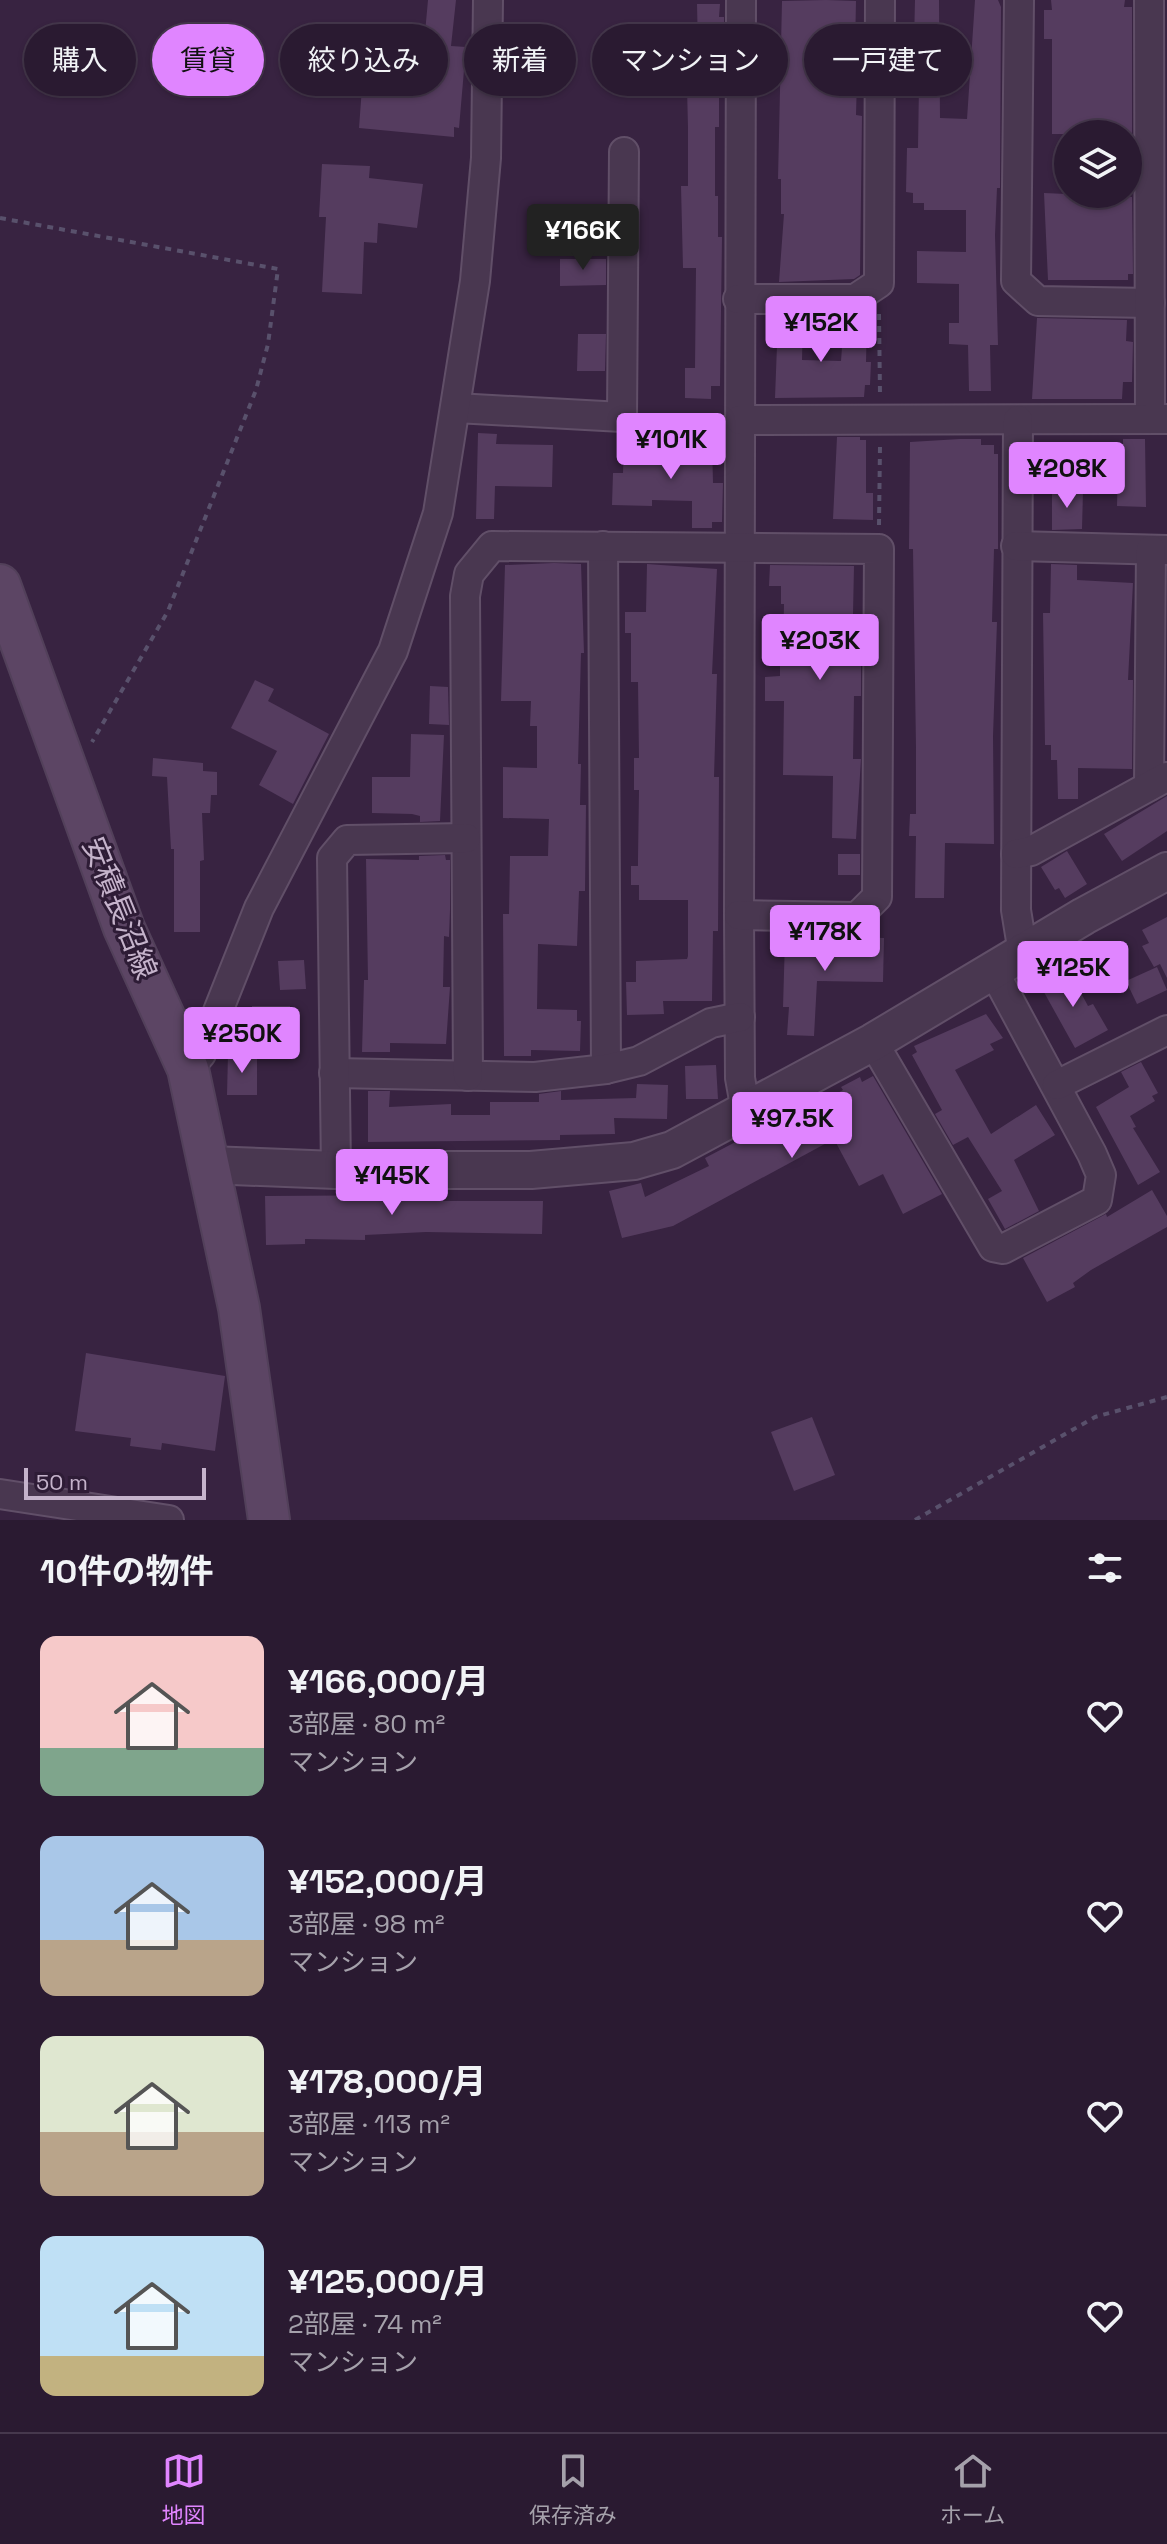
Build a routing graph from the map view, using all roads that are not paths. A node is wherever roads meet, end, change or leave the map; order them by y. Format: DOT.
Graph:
graph roads {
  1 [pos="488,0"];
  2 [pos="741,0"];
  3 [pos="880,0"];
  4 [pos="1019,0"];
  5 [pos="1149,0"];
  6 [pos="624,152"];
  7 [pos="738,299"];
  8 [pos="1150,303"];
  9 [pos="456,408"];
  10 [pos="1158,419"];
  11 [pos="740,420"];
  12 [pos="1018,420"];
  13 [pos="603,546"];
  14 [pos="1016,546"];
  15 [pos="738,547"];
  16 [pos="1159,550"];
  17 [pos="0,585"];
  18 [pos="1158,781"];
  19 [pos="466,838"];
  20 [pos="1016,854"];
  21 [pos="1167,871"];
  22 [pos="739,915"];
  23 [pos="1008,962"];
  24 [pos="740,1017"];
  25 [pos="1167,1030"];
  26 [pos="873,1042"];
  27 [pos="188,1069"];
  28 [pos="606,1069"];
  29 [pos="334,1073"];
  30 [pos="468,1076"];
  31 [pos="1057,1085"];
  32 [pos="746,1111"];
  33 [pos="208,1165"];
  34 [pos="336,1170"];
  35 [pos="0,1494"];
  36 [pos="169,1520"];
  37 [pos="269,1520"];
  1 -- 9 [label="street"];
  2 -- 7 [label="street"];
  3 -- 7 [label="street"];
  4 -- 8 [label="street"];
  5 -- 8 [label="street"];
  6 -- 9 [label="street"];
  7 -- 11 [label="street"];
  8 -- 10 [label="street"];
  9 -- 27 [label="street"];
  10 -- 12 [label="street"];
  11 -- 12 [label="street"];
  11 -- 15 [label="street"];
  12 -- 14 [label="street"];
  13 -- 15 [label="street"];
  13 -- 19 [label="street"];
  13 -- 28 [label="street"];
  14 -- 16 [label="street"];
  14 -- 20 [label="street"];
  15 -- 22 [label="street"];
  15 -- 22 [label="street"];
  16 -- 18 [label="street"];
  17 -- 27 [label="main road, 安積長沼線"];
  18 -- 20 [label="street"];
  19 -- 29 [label="street"];
  19 -- 30 [label="street"];
  20 -- 23 [label="street"];
  21 -- 23 [label="street"];
  22 -- 24 [label="street"];
  23 -- 26 [label="street"];
  23 -- 31 [label="street"];
  24 -- 28 [label="street"];
  24 -- 32 [label="street"];
  25 -- 31 [label="street"];
  26 -- 31 [label="street"];
  26 -- 32 [label="street"];
  27 -- 33 [label="main road, 安積長沼線"];
  28 -- 30 [label="street"];
  29 -- 30 [label="street"];
  29 -- 34 [label="street"];
  32 -- 34 [label="street"];
  33 -- 34 [label="street"];
  33 -- 37 [label="main road, 安積長沼線"];
  35 -- 36 [label="street"];
}
